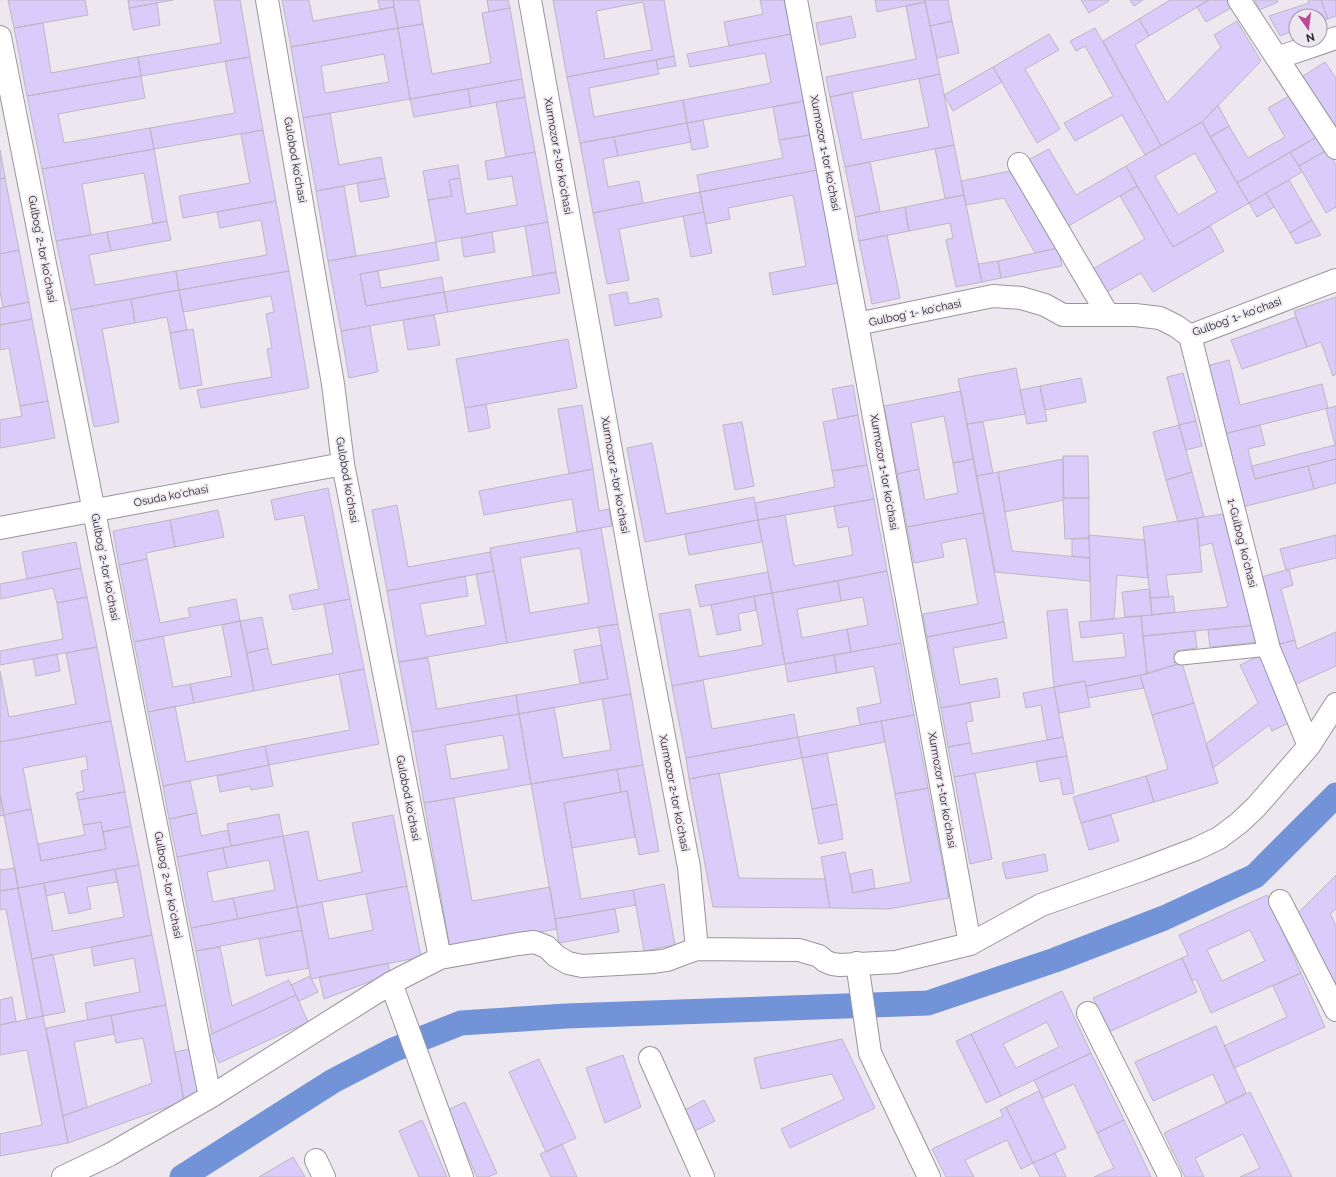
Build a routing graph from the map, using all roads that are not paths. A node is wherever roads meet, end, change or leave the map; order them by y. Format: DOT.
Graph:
graph roads {
  1 [pos="267,0"];
  2 [pos="530,0"];
  3 [pos="796,0"];
  4 [pos="1239,0"];
  5 [pos="0,37"];
  6 [pos="1336,38"];
  7 [pos="1277,58"];
  8 [pos="1336,148"];
  9 [pos="1019,164"];
  10 [pos="1336,280"];
  11 [pos="1108,315"];
  12 [pos="857,324"];
  13 [pos="1190,336"];
  14 [pos="343,464"];
  15 [pos="94,511"];
  16 [pos="0,528"];
  17 [pos="1269,649"];
  18 [pos="1181,658"];
  19 [pos="1336,704"];
  20 [pos="1309,746"];
  21 [pos="1280,901"];
  22 [pos="970,944"];
  23 [pos="697,950"];
  24 [pos="440,958"];
  25 [pos="858,969"];
  26 [pos="394,991"];
  27 [pos="1336,1010"];
  28 [pos="1088,1013"];
  29 [pos="650,1058"];
  30 [pos="210,1097"];
  31 [pos="63,1177"];
  32 [pos="462,1177"];
  33 [pos="703,1177"];
  34 [pos="929,1177"];
  35 [pos="1170,1177"];
  1 -- 14 [label="street, Gulobod koʻchasi"];
  2 -- 23 [label="street, Xurmozor 2-tor koʻchasi"];
  3 -- 12 [label="street, Xurmozor 1-tor koʻchasi"];
  4 -- 7 [label="street"];
  5 -- 15 [label="street, Gulbogʻ 2-tor koʻchasi"];
  6 -- 7 [label="street"];
  7 -- 8 [label="street"];
  9 -- 11 [label="street"];
  10 -- 13 [label="street, Gulbogʻ 1- koʻchasi"];
  11 -- 12 [label="street, Gulbogʻ 1- koʻchasi"];
  11 -- 13 [label="street, Gulbogʻ 1- koʻchasi"];
  12 -- 22 [label="street, Xurmozor 1-tor koʻchasi"];
  13 -- 17 [label="street, 1-Gulbogʻ koʻchasi"];
  14 -- 15 [label="street, Osuda koʻchasi"];
  14 -- 24 [label="street, Gulobod koʻchasi"];
  15 -- 16 [label="street, Osuda koʻchasi"];
  15 -- 30 [label="street, Gulbogʻ 2-tor koʻchasi"];
  17 -- 18 [label="lane"];
  17 -- 20 [label="street, 1-Gulbogʻ koʻchasi"];
  19 -- 20 [label="street"];
  20 -- 22 [label="street"];
  21 -- 27 [label="street"];
  22 -- 25 [label="street"];
  23 -- 24 [label="street"];
  23 -- 25 [label="street"];
  24 -- 26 [label="street"];
  25 -- 34 [label="street"];
  26 -- 30 [label="street"];
  26 -- 32 [label="street"];
  28 -- 35 [label="street"];
  29 -- 33 [label="street"];
  30 -- 31 [label="street"];
}
